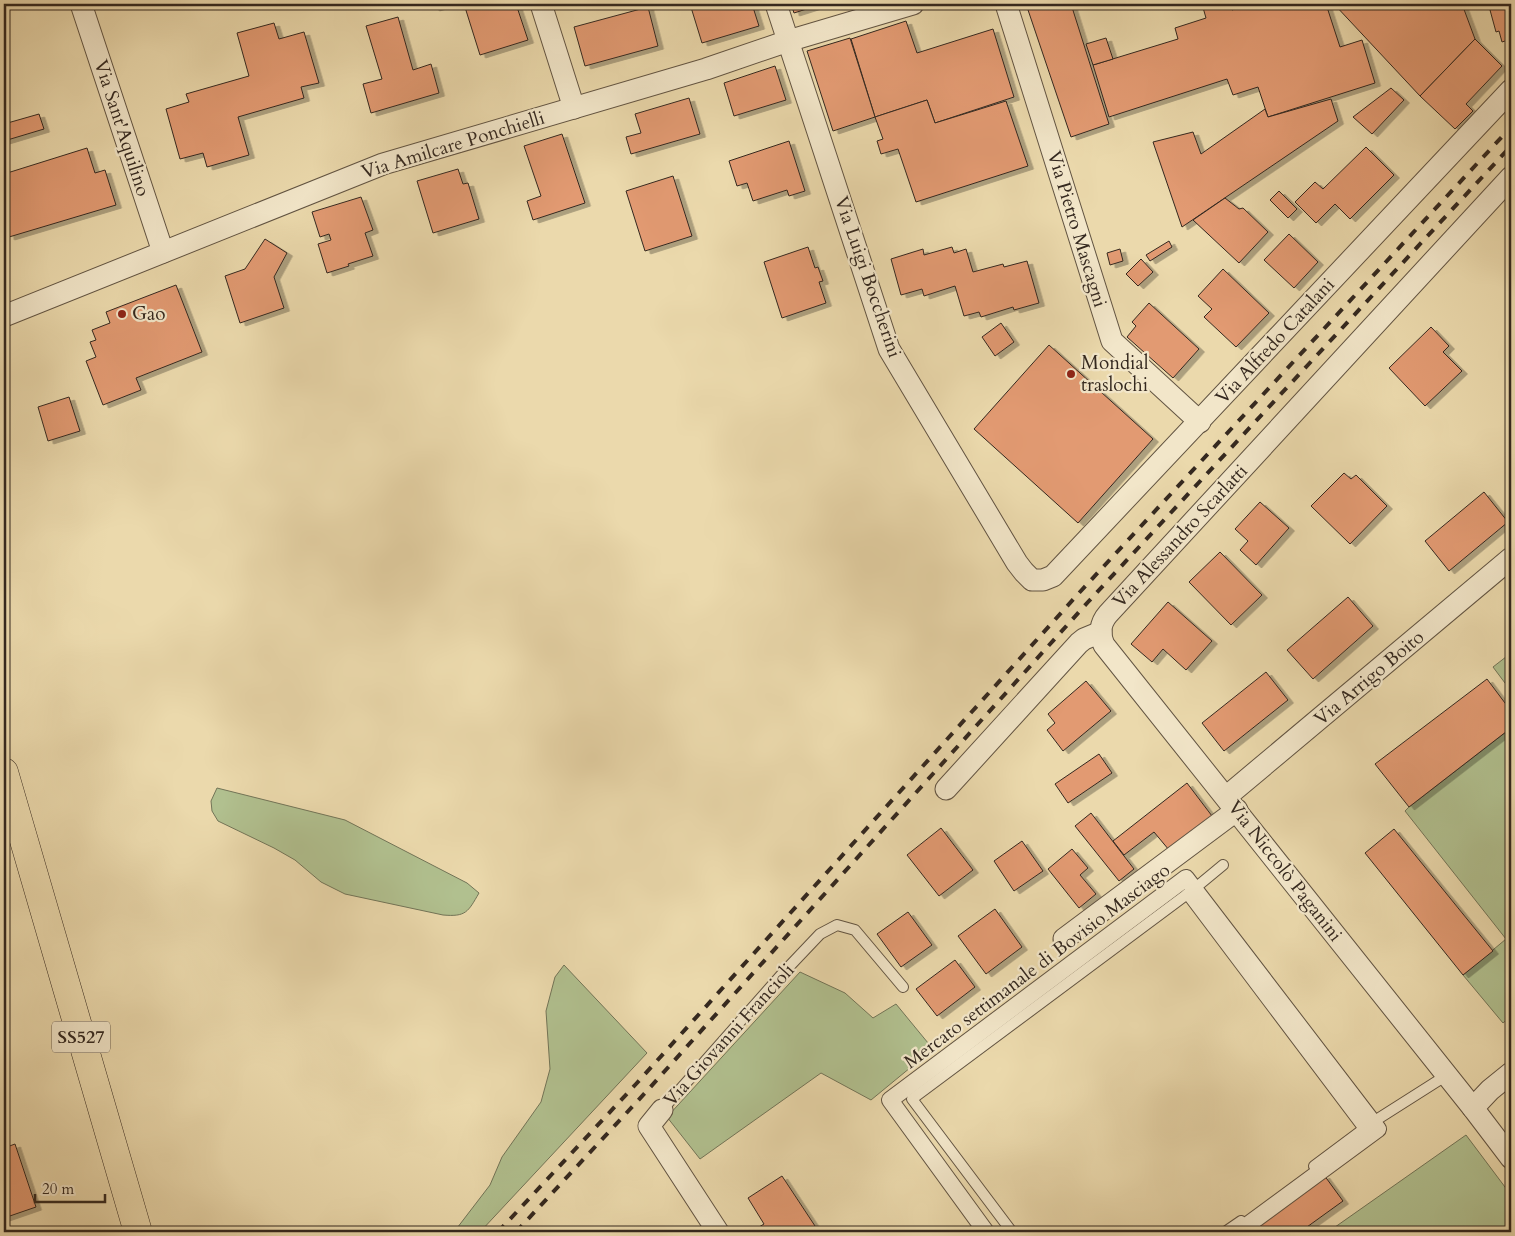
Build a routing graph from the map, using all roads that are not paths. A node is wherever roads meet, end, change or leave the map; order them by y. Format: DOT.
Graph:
graph roads {
  1 [pos="81,4"];
  2 [pos="541,4"];
  3 [pos="776,4"];
  4 [pos="913,4"];
  5 [pos="1006,4"];
  6 [pos="788,41"];
  7 [pos="1511,90"];
  8 [pos="574,108"];
  9 [pos="1511,177"];
  10 [pos="163,252"];
  11 [pos="4,316"];
  12 [pos="1200,422"];
  13 [pos="1511,558"];
  14 [pos="1032,580"];
  15 [pos="1101,632"];
  16 [pos="4,772"];
  17 [pos="946,789"];
  18 [pos="1232,804"];
  19 [pos="1223,865"];
  20 [pos="1190,892"];
  21 [pos="1064,940"];
  22 [pos="903,987"];
  23 [pos="1511,1073"];
  24 [pos="1447,1075"];
  25 [pos="1473,1108"];
  26 [pos="662,1110"];
  27 [pos="1369,1126"];
  28 [pos="1511,1158"];
  29 [pos="138,1232"];
  30 [pos="718,1232"];
  31 [pos="986,1232"];
  32 [pos="1012,1232"];
  33 [pos="1226,1232"];
  34 [pos="1238,1232"];
  1 -- 10 [label="street, Via Sant'Aquilino"];
  2 -- 8 [label="street"];
  3 -- 6 [label="street, Via Luigi Boccherini"];
  4 -- 6 [label="street, Via Amilcare Ponchielli"];
  5 -- 12 [label="street, Via Pietro Mascagni"];
  6 -- 8 [label="street, Via Amilcare Ponchielli"];
  6 -- 14 [label="street, Via Luigi Boccherini"];
  7 -- 12 [label="street, Via Alfredo Catalani"];
  8 -- 10 [label="street, Via Amilcare Ponchielli"];
  9 -- 15 [label="street, Via Alessandro Scarlatti"];
  10 -- 11 [label="street, Via Amilcare Ponchielli"];
  12 -- 14 [label="street, Via Alfredo Catalani"];
  13 -- 18 [label="street, Via Arrigo Boito"];
  15 -- 17 [label="street"];
  15 -- 18 [label="street, Via Niccolò Paganini"];
  16 -- 29 [label="main road, SS527"];
  18 -- 21 [label="street, Via Arrigo Boito"];
  18 -- 24 [label="street, Via Niccolò Paganini"];
  19 -- 20 [label="lane"];
  20 -- 27 [label="street, Mercato settimanale di Bovisio Masciago"];
  20 -- 31 [label="street, Mercato settimanale di Bovisio Masciago"];
  20 -- 32 [label="lane"];
  22 -- 26 [label="lane, Via Giovanni Francioli"];
  23 -- 25 [label="street"];
  24 -- 25 [label="street, Via Niccolò Paganini"];
  24 -- 27 [label="lane"];
  25 -- 28 [label="street, Via Niccolò Paganini"];
  26 -- 30 [label="street, Via Giovanni Francioli"];
  27 -- 33 [label="lane"];
  27 -- 34 [label="street"];
}
